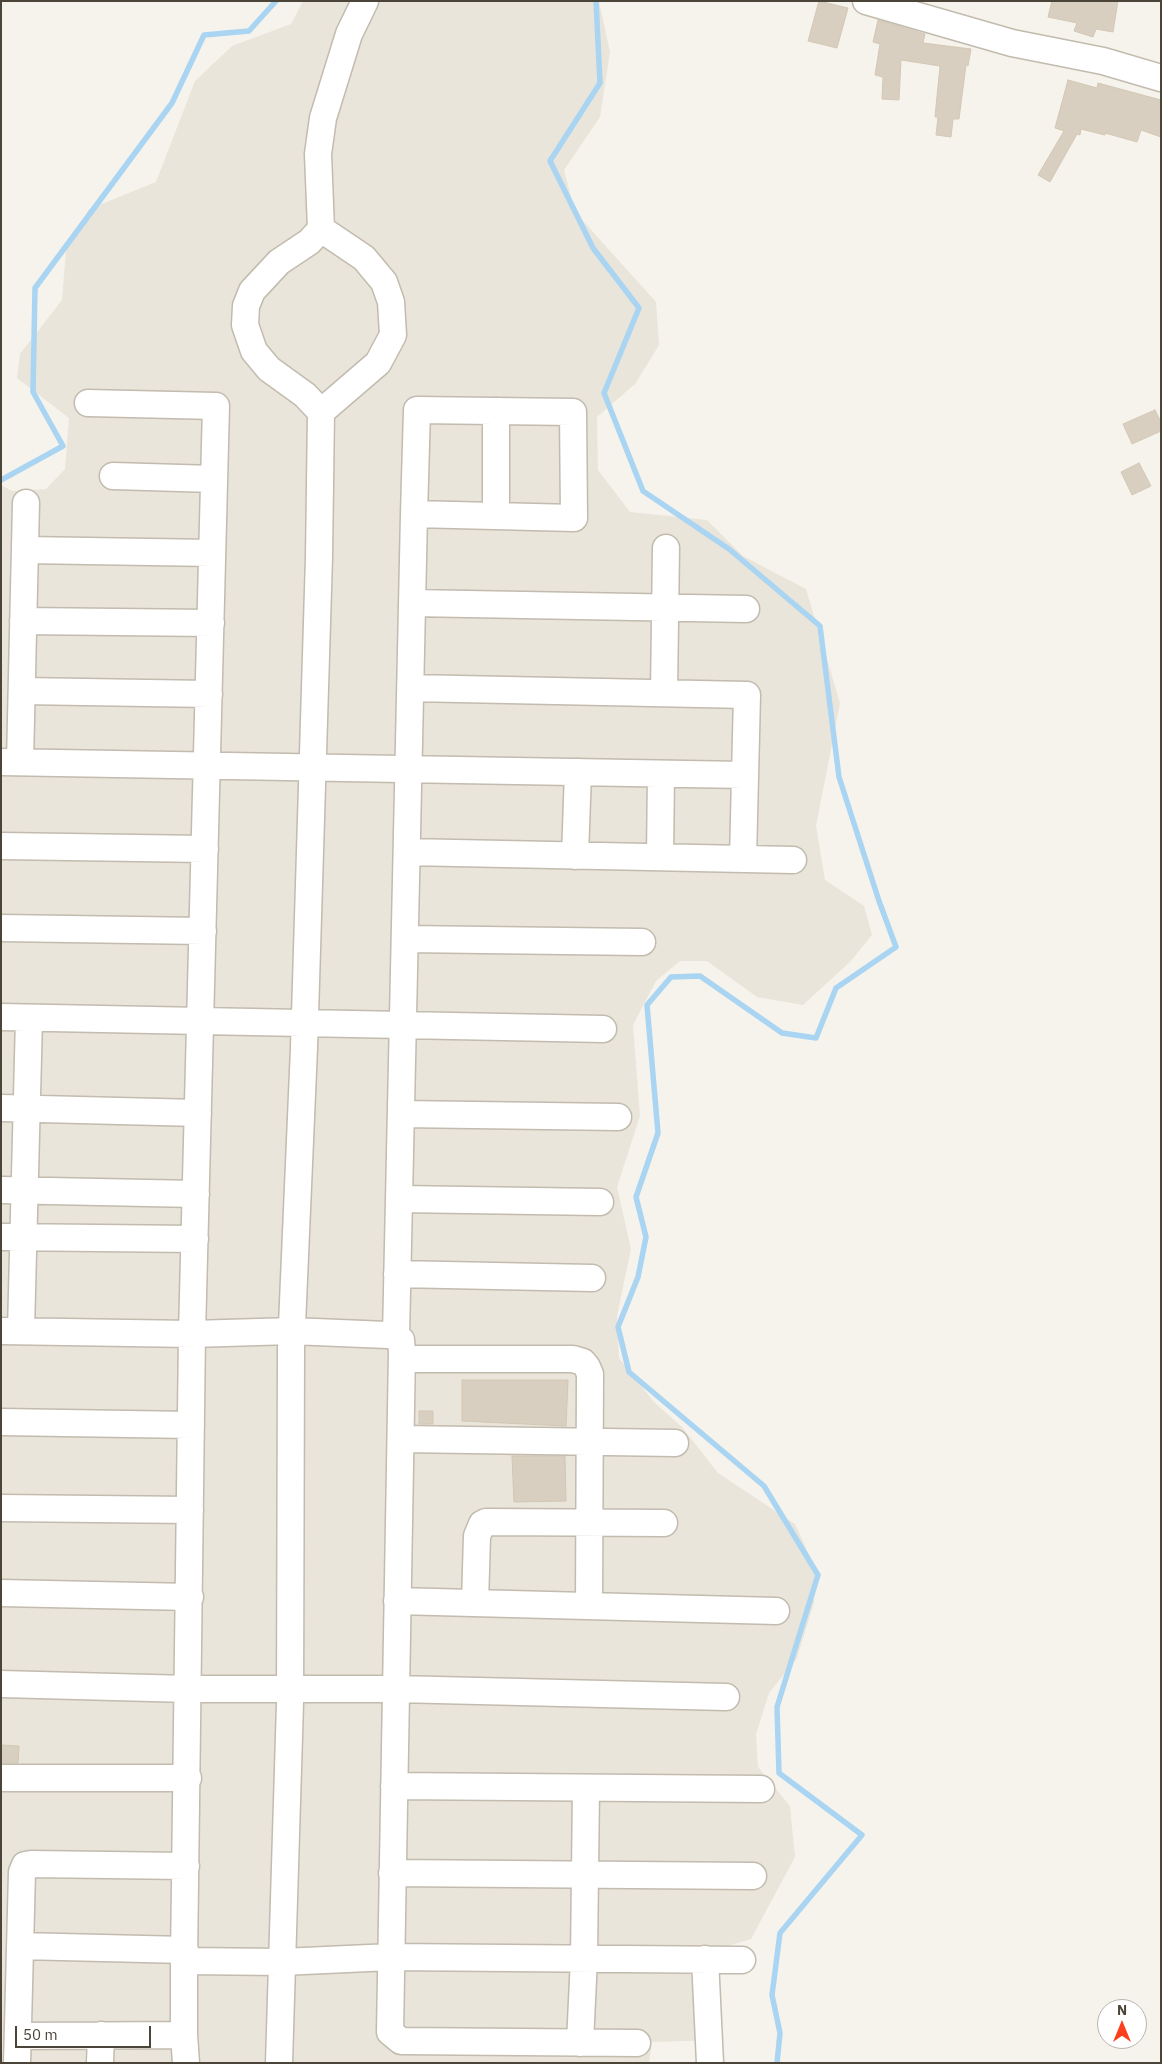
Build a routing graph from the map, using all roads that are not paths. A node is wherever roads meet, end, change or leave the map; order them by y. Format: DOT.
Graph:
graph roads {
  1 [pos="365,1"];
  2 [pos="866,1"];
  3 [pos="1161,78"];
  4 [pos="322,229"];
  5 [pos="88,403"];
  6 [pos="320,412"];
  7 [pos="496,412"];
  8 [pos="113,476"];
  9 [pos="214,479"];
  10 [pos="26,504"];
  11 [pos="414,514"];
  12 [pos="496,516"];
  13 [pos="666,548"];
  14 [pos="25,550"];
  15 [pos="212,553"];
  16 [pos="412,603"];
  17 [pos="665,607"];
  18 [pos="746,608"];
  19 [pos="23,621"];
  20 [pos="211,623"];
  21 [pos="410,688"];
  22 [pos="22,691"];
  23 [pos="664,693"];
  24 [pos="209,694"];
  25 [pos="11,762"];
  26 [pos="207,765"];
  27 [pos="313,768"];
  28 [pos="409,770"];
  29 [pos="578,772"];
  30 [pos="661,774"];
  31 [pos="744,775"];
  32 [pos="1,846"];
  33 [pos="205,849"];
  34 [pos="407,852"];
  35 [pos="575,856"];
  36 [pos="660,857"];
  37 [pos="742,859"];
  38 [pos="793,860"];
  39 [pos="1,928"];
  40 [pos="203,931"];
  41 [pos="405,939"];
  42 [pos="642,942"];
  43 [pos="1,1017"];
  44 [pos="29,1018"];
  45 [pos="201,1020"];
  46 [pos="304,1022"];
  47 [pos="403,1025"];
  48 [pos="603,1029"];
  49 [pos="1,1108"];
  50 [pos="27,1109"];
  51 [pos="198,1113"];
  52 [pos="401,1114"];
  53 [pos="618,1117"];
  54 [pos="13,1190"];
  55 [pos="196,1194"];
  56 [pos="399,1199"];
  57 [pos="600,1202"];
  58 [pos="12,1237"];
  59 [pos="194,1239"];
  60 [pos="398,1274"];
  61 [pos="592,1278"];
  62 [pos="11,1331"];
  63 [pos="292,1332"];
  64 [pos="192,1334"];
  65 [pos="399,1348"];
  66 [pos="1,1422"];
  67 [pos="191,1425"];
  68 [pos="400,1439"];
  69 [pos="589,1442"];
  70 [pos="675,1443"];
  71 [pos="1,1508"];
  72 [pos="190,1510"];
  73 [pos="589,1521"];
  74 [pos="664,1523"];
  75 [pos="1,1593"];
  76 [pos="190,1597"];
  77 [pos="398,1601"];
  78 [pos="475,1603"];
  79 [pos="589,1606"];
  80 [pos="776,1611"];
  81 [pos="1,1684"];
  82 [pos="189,1689"];
  83 [pos="290,1689"];
  84 [pos="396,1689"];
  85 [pos="726,1696"];
  86 [pos="1,1778"];
  87 [pos="188,1778"];
  88 [pos="394,1786"];
  89 [pos="586,1788"];
  90 [pos="761,1789"];
  91 [pos="186,1866"];
  92 [pos="392,1873"];
  93 [pos="585,1874"];
  94 [pos="11,1876"];
  95 [pos="753,1876"];
  96 [pos="20,1946"];
  97 [pos="184,1956"];
  98 [pos="390,1957"];
  99 [pos="584,1958"];
  100 [pos="705,1959"];
  101 [pos="742,1960"];
  102 [pos="282,1962"];
  103 [pos="101,2035"];
  104 [pos="184,2035"];
  105 [pos="18,2036"];
  106 [pos="580,2043"];
  107 [pos="637,2043"];
  108 [pos="494,2052"];
  109 [pos="17,2063"];
  110 [pos="100,2063"];
  111 [pos="186,2063"];
  112 [pos="279,2063"];
  113 [pos="710,2063"];
  1 -- 4 [label="street"];
  2 -- 3 [label="street"];
  4 -- 6 [label="street"];
  4 -- 6 [label="street"];
  5 -- 9 [label="street"];
  6 -- 27 [label="street"];
  7 -- 11 [label="street"];
  7 -- 12 [label="street"];
  7 -- 12 [label="street"];
  8 -- 9 [label="street"];
  9 -- 15 [label="street"];
  10 -- 14 [label="street"];
  11 -- 12 [label="street"];
  11 -- 16 [label="street"];
  13 -- 17 [label="street"];
  14 -- 15 [label="street"];
  14 -- 19 [label="street"];
  15 -- 20 [label="street"];
  16 -- 17 [label="street"];
  16 -- 21 [label="street"];
  17 -- 18 [label="street"];
  17 -- 23 [label="street"];
  19 -- 20 [label="street"];
  19 -- 22 [label="street"];
  20 -- 24 [label="street"];
  21 -- 23 [label="street"];
  21 -- 28 [label="street"];
  22 -- 24 [label="street"];
  22 -- 25 [label="street"];
  23 -- 31 [label="street"];
  24 -- 26 [label="street"];
  25 -- 26 [label="street"];
  26 -- 27 [label="street"];
  26 -- 33 [label="street"];
  27 -- 28 [label="street"];
  27 -- 46 [label="street"];
  28 -- 29 [label="street"];
  28 -- 34 [label="street"];
  29 -- 30 [label="street"];
  29 -- 35 [label="street"];
  30 -- 31 [label="street"];
  30 -- 36 [label="street"];
  31 -- 37 [label="street"];
  32 -- 33 [label="street"];
  33 -- 40 [label="street"];
  34 -- 35 [label="street"];
  34 -- 41 [label="street"];
  35 -- 36 [label="street"];
  36 -- 37 [label="street"];
  37 -- 38 [label="street"];
  39 -- 40 [label="street"];
  40 -- 45 [label="street"];
  41 -- 42 [label="street"];
  41 -- 47 [label="street"];
  43 -- 44 [label="street"];
  44 -- 45 [label="street"];
  44 -- 50 [label="street"];
  45 -- 46 [label="street"];
  45 -- 51 [label="street"];
  46 -- 47 [label="street"];
  46 -- 63 [label="street"];
  47 -- 48 [label="street"];
  47 -- 52 [label="street"];
  49 -- 50 [label="street"];
  50 -- 51 [label="street"];
  50 -- 54 [label="street"];
  51 -- 55 [label="street"];
  52 -- 53 [label="street"];
  52 -- 56 [label="street"];
  54 -- 55 [label="street"];
  54 -- 58 [label="street"];
  55 -- 59 [label="street"];
  56 -- 57 [label="street"];
  56 -- 60 [label="street"];
  58 -- 59 [label="street"];
  58 -- 62 [label="street"];
  59 -- 64 [label="street"];
  60 -- 61 [label="street"];
  60 -- 65 [label="street"];
  62 -- 64 [label="street"];
  63 -- 64 [label="street"];
  63 -- 65 [label="street"];
  63 -- 83 [label="street"];
  64 -- 67 [label="street"];
  65 -- 68 [label="street"];
  65 -- 69 [label="street"];
  66 -- 67 [label="street"];
  67 -- 72 [label="street"];
  68 -- 69 [label="street"];
  68 -- 77 [label="street"];
  69 -- 70 [label="street"];
  69 -- 73 [label="street"];
  71 -- 72 [label="street"];
  72 -- 76 [label="street"];
  73 -- 74 [label="street"];
  73 -- 78 [label="street"];
  73 -- 79 [label="street"];
  75 -- 76 [label="street"];
  76 -- 82 [label="street"];
  77 -- 78 [label="street"];
  77 -- 84 [label="street"];
  78 -- 79 [label="street"];
  79 -- 80 [label="street"];
  81 -- 82 [label="street"];
  82 -- 83 [label="street"];
  82 -- 87 [label="street"];
  83 -- 84 [label="street"];
  83 -- 102 [label="street"];
  84 -- 85 [label="street"];
  84 -- 88 [label="street"];
  86 -- 87 [label="street"];
  87 -- 91 [label="street"];
  88 -- 89 [label="street"];
  88 -- 92 [label="street"];
  89 -- 90 [label="street"];
  89 -- 93 [label="street"];
  91 -- 94 [label="street"];
  91 -- 97 [label="street"];
  92 -- 93 [label="street"];
  92 -- 98 [label="street"];
  93 -- 95 [label="street"];
  93 -- 99 [label="street"];
  94 -- 96 [label="street"];
  96 -- 97 [label="street"];
  96 -- 105 [label="street"];
  97 -- 102 [label="street"];
  97 -- 104 [label="street"];
  98 -- 99 [label="street"];
  98 -- 102 [label="street"];
  98 -- 108 [label="street"];
  99 -- 100 [label="street"];
  99 -- 106 [label="street"];
  100 -- 101 [label="street"];
  100 -- 113 [label="street"];
  102 -- 112 [label="street"];
  103 -- 104 [label="street"];
  103 -- 105 [label="street"];
  103 -- 110 [label="street"];
  104 -- 111 [label="street"];
  105 -- 109 [label="street"];
  106 -- 107 [label="street"];
  106 -- 108 [label="street"];
}
